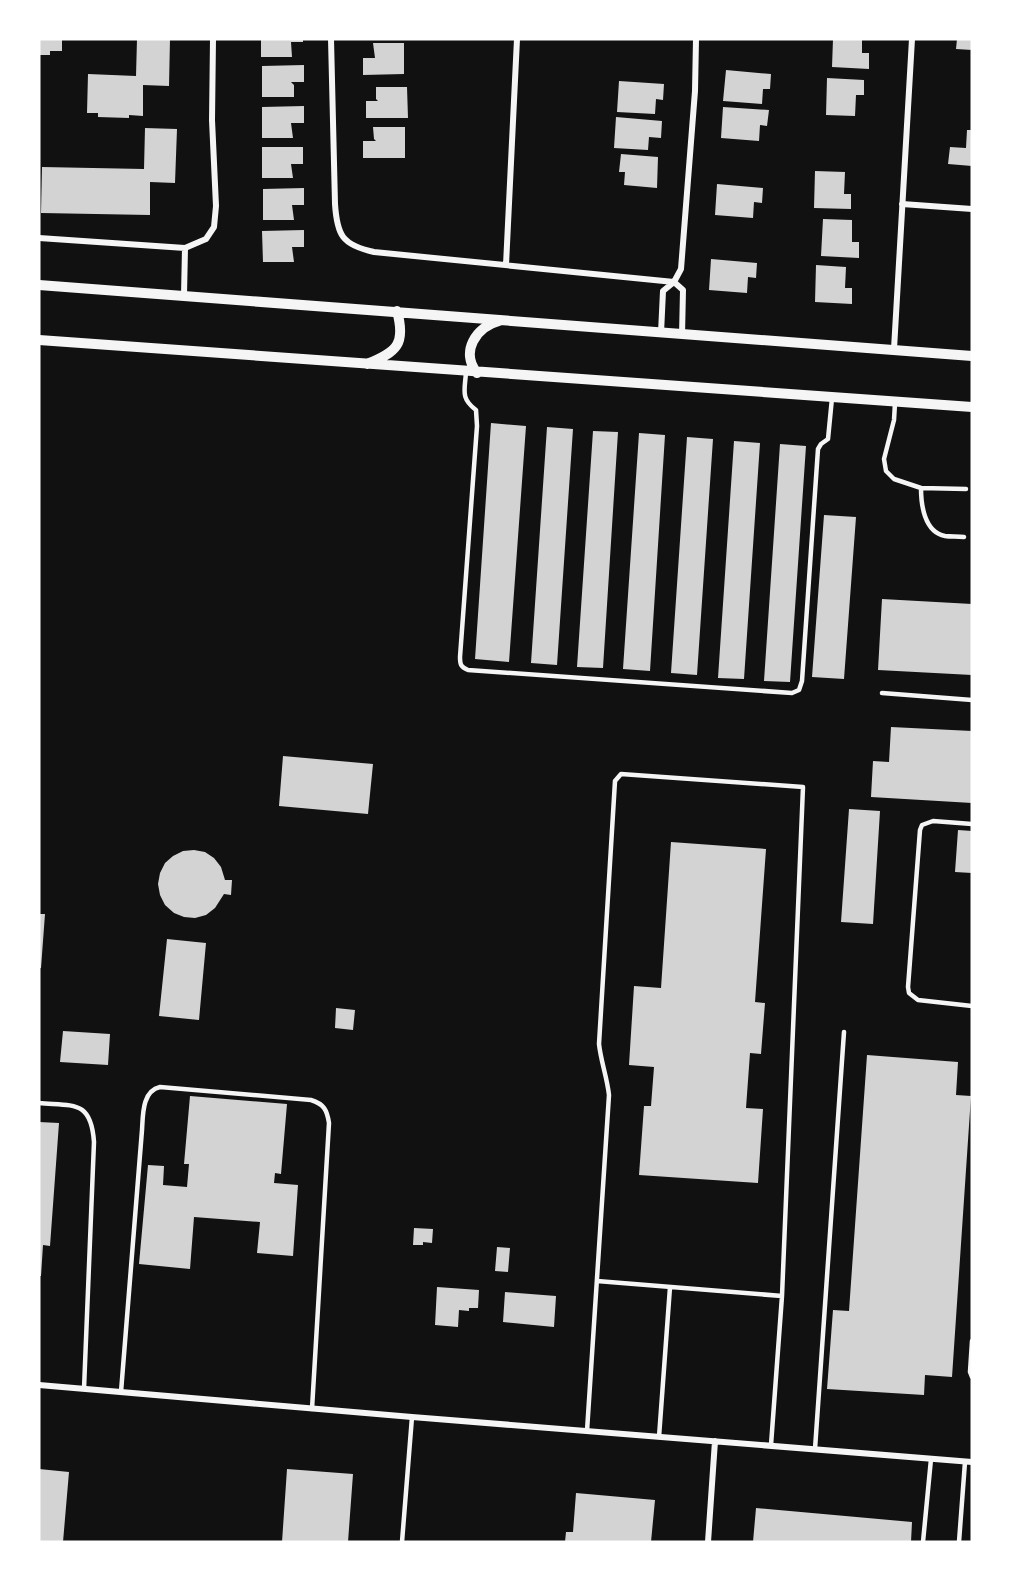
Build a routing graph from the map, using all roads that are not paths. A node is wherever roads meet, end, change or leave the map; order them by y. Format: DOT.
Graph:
graph roads {
  1 [pos="213,39"];
  2 [pos="331,39"];
  3 [pos="518,39"];
  4 [pos="696,39"];
  5 [pos="912,39"];
  6 [pos="902,204"];
  7 [pos="972,209"];
  8 [pos="39,238"];
  9 [pos="185,249"];
  10 [pos="506,265"];
  11 [pos="674,282"];
  12 [pos="39,285"];
  13 [pos="184,295"];
  14 [pos="397,311"];
  15 [pos="505,319"];
  16 [pos="661,333"];
  17 [pos="682,335"];
  18 [pos="39,340"];
  19 [pos="894,349"];
  20 [pos="972,356"];
  21 [pos="364,365"];
  22 [pos="471,373"];
  23 [pos="832,398"];
  24 [pos="895,403"];
  25 [pos="972,408"];
  26 [pos="921,488"];
  27 [pos="966,489"];
  28 [pos="964,537"];
  29 [pos="882,693"];
  30 [pos="972,700"];
  31 [pos="972,824"];
  32 [pos="972,1006"];
  33 [pos="844,1032"];
  34 [pos="39,1103"];
  35 [pos="597,1281"];
  36 [pos="670,1287"];
  37 [pos="782,1296"];
  38 [pos="972,1341"];
  39 [pos="972,1377"];
  40 [pos="39,1385"];
  41 [pos="84,1389"];
  42 [pos="121,1392"];
  43 [pos="312,1409"];
  44 [pos="412,1418"];
  45 [pos="588,1431"];
  46 [pos="659,1437"];
  47 [pos="715,1441"];
  48 [pos="771,1445"];
  49 [pos="815,1449"];
  50 [pos="931,1459"];
  51 [pos="969,1462"];
  52 [pos="402,1542"];
  53 [pos="708,1542"];
  54 [pos="923,1542"];
  55 [pos="959,1542"];
  1 -- 9 [label="street"];
  2 -- 10 [label="street"];
  3 -- 10 [label="street"];
  4 -- 11 [label="street"];
  5 -- 6 [label="street"];
  6 -- 7 [label="street"];
  6 -- 19 [label="street"];
  8 -- 9 [label="street"];
  9 -- 13 [label="street"];
  10 -- 11 [label="street"];
  11 -- 16 [label="street"];
  11 -- 17 [label="street"];
  12 -- 13 [label="street"];
  13 -- 14 [label="street"];
  14 -- 15 [label="street"];
  14 -- 21 [label="street"];
  15 -- 16 [label="street"];
  15 -- 22 [label="street"];
  16 -- 17 [label="street"];
  17 -- 19 [label="street"];
  18 -- 21 [label="street"];
  19 -- 20 [label="street"];
  21 -- 22 [label="street"];
  22 -- 23 [label="street"];
  22 -- 23 [label="lane"];
  23 -- 24 [label="street"];
  24 -- 25 [label="street"];
  24 -- 26 [label="lane"];
  26 -- 27 [label="lane"];
  26 -- 28 [label="lane"];
  29 -- 30 [label="lane"];
  31 -- 32 [label="lane"];
  33 -- 49 [label="lane"];
  34 -- 41 [label="lane"];
  35 -- 36 [label="lane"];
  35 -- 37 [label="lane"];
  35 -- 45 [label="lane"];
  36 -- 37 [label="lane"];
  36 -- 46 [label="lane"];
  37 -- 48 [label="lane"];
  38 -- 39 [label="lane"];
  40 -- 41 [label="street"];
  41 -- 42 [label="street"];
  42 -- 43 [label="street"];
  42 -- 43 [label="lane"];
  43 -- 44 [label="street"];
  44 -- 45 [label="street"];
  44 -- 52 [label="lane"];
  45 -- 46 [label="street"];
  46 -- 47 [label="street"];
  47 -- 48 [label="street"];
  47 -- 53 [label="street"];
  48 -- 49 [label="street"];
  49 -- 50 [label="street"];
  50 -- 51 [label="street"];
  50 -- 54 [label="lane"];
  51 -- 55 [label="lane"];
}
